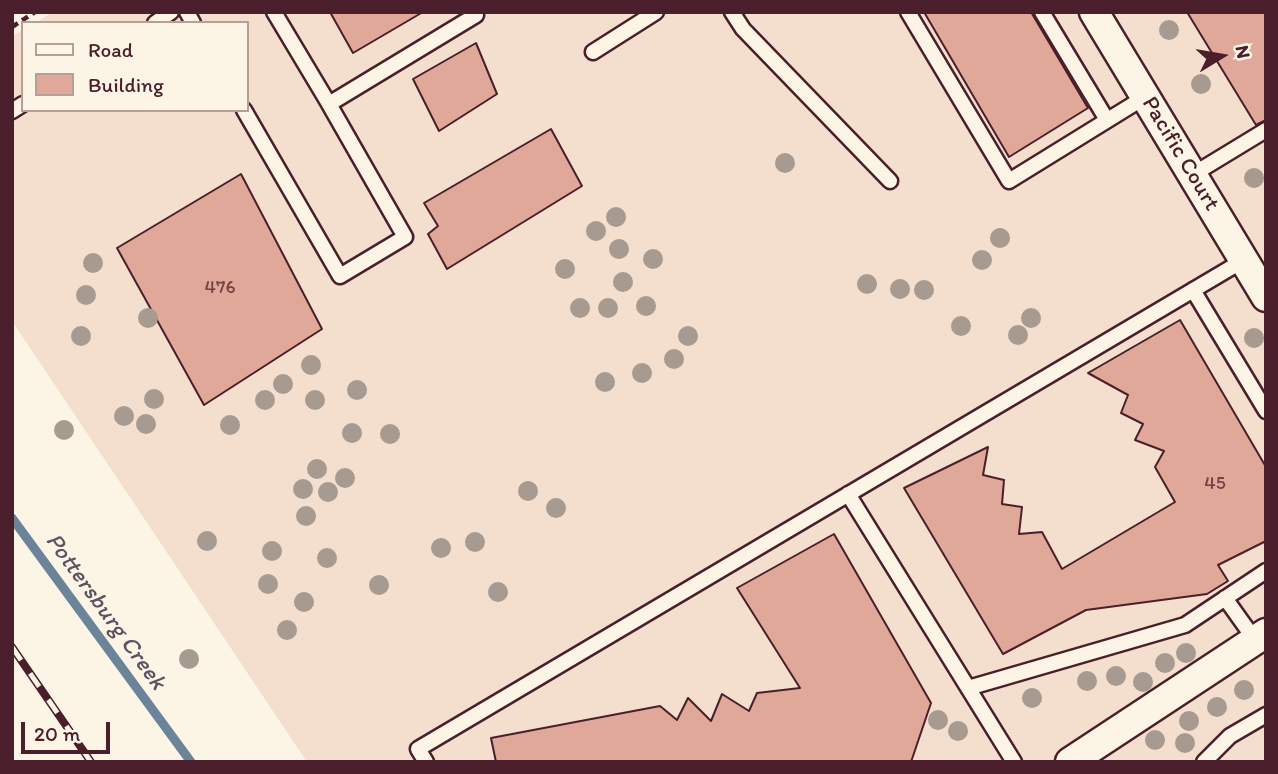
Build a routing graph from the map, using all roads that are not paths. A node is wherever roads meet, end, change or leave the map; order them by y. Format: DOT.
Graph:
graph roads {
  1 [pos="274,12"];
  2 [pos="656,12"];
  3 [pos="732,12"];
  4 [pos="908,12"];
  5 [pos="1042,12"];
  6 [pos="1094,12"];
  7 [pos="477,15"];
  8 [pos="593,52"];
  9 [pos="1144,97"];
  10 [pos="329,104"];
  11 [pos="245,112"];
  12 [pos="1107,120"];
  13 [pos="1266,130"];
  14 [pos="1192,175"];
  15 [pos="890,181"];
  16 [pos="1244,260"];
  17 [pos="1193,290"];
  18 [pos="1266,296"];
  19 [pos="1266,411"];
  20 [pos="848,494"];
  21 [pos="1266,571"];
  22 [pos="1224,598"];
  23 [pos="1260,637"];
  24 [pos="968,688"];
  25 [pos="1266,715"];
  26 [pos="426,762"];
  27 [pos="1014,762"];
  28 [pos="1070,762"];
  29 [pos="1204,762"];
  1 -- 10 [label="lane"];
  2 -- 8 [label="lane"];
  3 -- 15 [label="lane"];
  4 -- 12 [label="lane"];
  5 -- 12 [label="lane"];
  6 -- 9 [label="street, Pacific Court"];
  7 -- 10 [label="lane"];
  9 -- 12 [label="lane"];
  9 -- 14 [label="street, Pacific Court"];
  10 -- 11 [label="lane"];
  13 -- 14 [label="lane"];
  14 -- 16 [label="street, Pacific Court"];
  16 -- 17 [label="lane"];
  16 -- 18 [label="street, Pacific Court"];
  17 -- 19 [label="lane"];
  17 -- 20 [label="lane"];
  20 -- 24 [label="lane"];
  20 -- 26 [label="lane"];
  21 -- 22 [label="lane"];
  22 -- 23 [label="lane"];
  22 -- 24 [label="lane"];
  23 -- 28 [label="street"];
  24 -- 27 [label="lane"];
  25 -- 29 [label="lane"];
}
